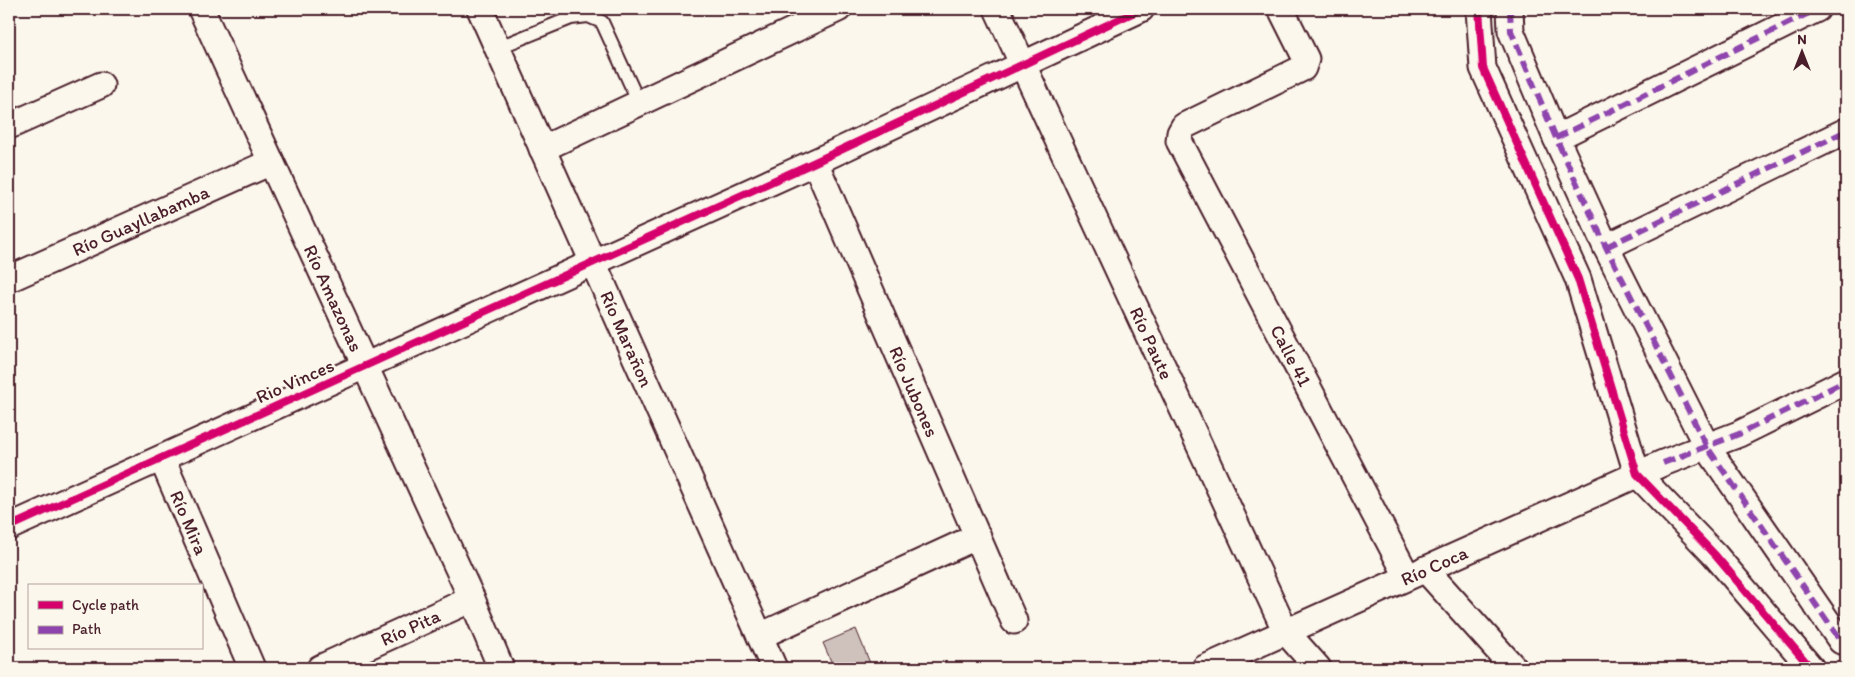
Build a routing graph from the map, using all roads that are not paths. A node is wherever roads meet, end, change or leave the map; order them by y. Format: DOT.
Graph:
graph roads {
  1 [pos="201,9"];
  2 [pos="480,9"];
  3 [pos="838,9"];
  4 [pos="997,9"];
  5 [pos="1141,9"];
  6 [pos="1281,9"];
  7 [pos="1479,9"];
  8 [pos="1510,9"];
  9 [pos="1817,9"];
  10 [pos="497,48"];
  11 [pos="1021,64"];
  12 [pos="102,85"];
  13 [pos="639,103"];
  14 [pos="9,126"];
  15 [pos="1846,130"];
  16 [pos="1556,138"];
  17 [pos="542,149"];
  18 [pos="271,162"];
  19 [pos="815,162"];
  20 [pos="1606,247"];
  21 [pos="593,264"];
  22 [pos="9,279"];
  23 [pos="366,367"];
  24 [pos="1846,381"];
  25 [pos="1707,447"];
  26 [pos="162,459"];
  27 [pos="1637,474"];
  28 [pos="9,528"];
  29 [pos="978,536"];
  30 [pos="1416,573"];
  31 [pos="472,599"];
  32 [pos="1014,621"];
  33 [pos="1286,632"];
  34 [pos="760,636"];
  35 [pos="1846,638"];
  36 [pos="252,668"];
  37 [pos="320,668"];
  38 [pos="501,668"];
  39 [pos="774,668"];
  40 [pos="1205,668"];
  41 [pos="1318,668"];
  42 [pos="1514,668"];
  43 [pos="1811,668"];
  1 -- 18 [label="street, Río Amazonas"];
  2 -- 10 [label="street, Río Marañon"];
  3 -- 13 [label="street"];
  4 -- 11 [label="street, Río Paute"];
  5 -- 11 [label="street, Rio Vinces"];
  6 -- 30 [label="street, Calle 41"];
  7 -- 27 [label="street"];
  8 -- 16 [label="street"];
  9 -- 16 [label="street"];
  10 -- 13 [label="lane"];
  10 -- 17 [label="street, Río Marañon"];
  11 -- 19 [label="street, Rio Vinces"];
  11 -- 33 [label="street, Río Paute"];
  12 -- 14 [label="street"];
  13 -- 17 [label="street"];
  15 -- 20 [label="street"];
  16 -- 20 [label="street"];
  17 -- 21 [label="street, Río Marañon"];
  18 -- 22 [label="street, Río Guayllabamba"];
  18 -- 23 [label="street, Río Amazonas"];
  19 -- 21 [label="street, Rio Vinces"];
  19 -- 29 [label="street, Río Jubones"];
  20 -- 25 [label="street"];
  21 -- 23 [label="street, Rio Vinces"];
  21 -- 34 [label="street, Río Marañon"];
  23 -- 26 [label="street, Rio Vinces"];
  23 -- 31 [label="street, Río Amazonas"];
  24 -- 25 [label="street, Río Coca"];
  25 -- 27 [label="street, Río Coca"];
  25 -- 35 [label="street"];
  26 -- 28 [label="street, Rio Vinces"];
  26 -- 36 [label="street, Río Mira"];
  27 -- 30 [label="street, Río Coca"];
  27 -- 43 [label="street"];
  29 -- 32 [label="street, Río Jubones"];
  29 -- 34 [label="street"];
  30 -- 33 [label="street, Río Coca"];
  30 -- 42 [label="street, Calle 41"];
  31 -- 37 [label="street, Río Pita"];
  31 -- 38 [label="street, Río Amazonas"];
  33 -- 40 [label="street, Río Coca"];
  33 -- 41 [label="street, Río Paute"];
  34 -- 39 [label="street, Río Marañon"];
}
